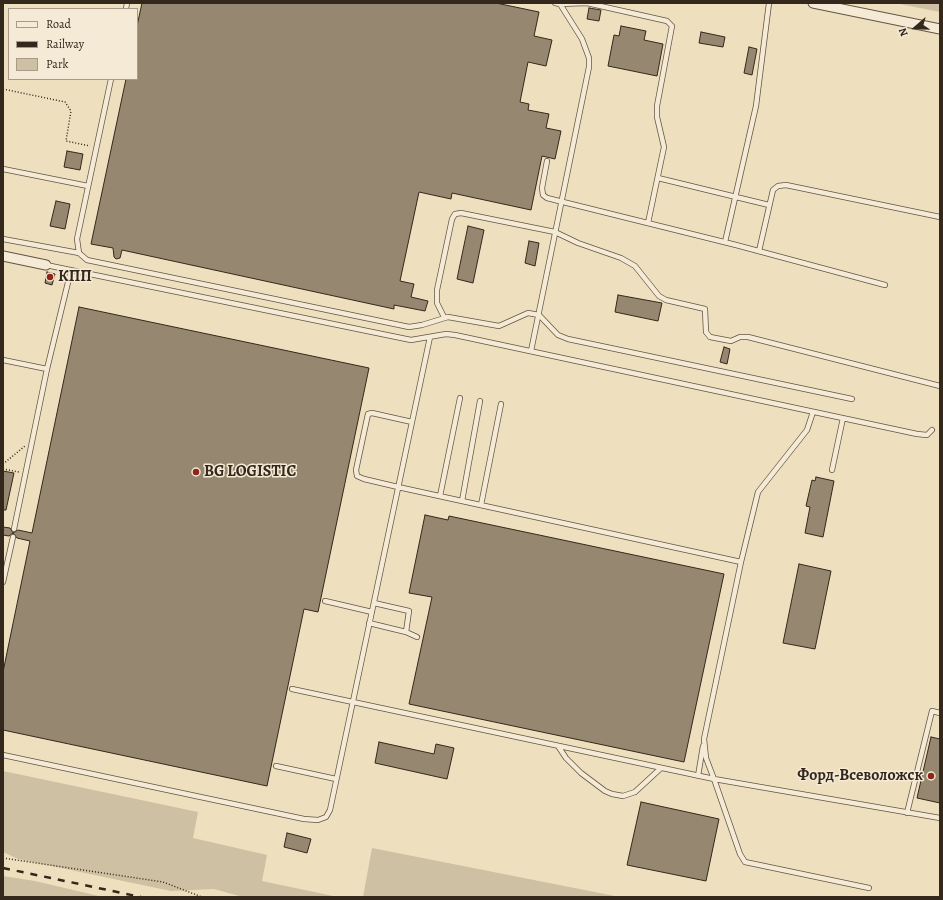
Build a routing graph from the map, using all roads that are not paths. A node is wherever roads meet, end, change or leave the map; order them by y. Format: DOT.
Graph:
graph roads {
  1 [pos="769,3"];
  2 [pos="812,3"];
  3 [pos="558,4"];
  4 [pos="940,29"];
  5 [pos="111,80"];
  6 [pos="548,161"];
  7 [pos="3,169"];
  8 [pos="658,178"];
  9 [pos="88,186"];
  10 [pos="736,197"];
  11 [pos="562,201"];
  12 [pos="769,205"];
  13 [pos="940,217"];
  14 [pos="648,223"];
  15 [pos="555,232"];
  16 [pos="3,239"];
  17 [pos="725,242"];
  18 [pos="759,251"];
  19 [pos="79,253"];
  20 [pos="3,256"];
  21 [pos="46,265"];
  22 [pos="71,270"];
  23 [pos="885,285"];
  24 [pos="539,315"];
  25 [pos="444,317"];
  26 [pos="430,337"];
  27 [pos="531,351"];
  28 [pos="3,360"];
  29 [pos="47,369"];
  30 [pos="940,386"];
  31 [pos="460,398"];
  32 [pos="852,399"];
  33 [pos="480,400"];
  34 [pos="501,404"];
  35 [pos="812,412"];
  36 [pos="843,418"];
  37 [pos="412,422"];
  38 [pos="932,430"];
  39 [pos="832,470"];
  40 [pos="398,487"];
  41 [pos="440,496"];
  42 [pos="462,501"];
  43 [pos="481,505"];
  44 [pos="14,529"];
  45 [pos="12,537"];
  46 [pos="741,562"];
  47 [pos="3,582"];
  48 [pos="325,600"];
  49 [pos="374,603"];
  50 [pos="372,612"];
  51 [pos="369,623"];
  52 [pos="406,632"];
  53 [pos="417,637"];
  54 [pos="292,689"];
  55 [pos="352,702"];
  56 [pos="940,713"];
  57 [pos="704,739"];
  58 [pos="558,746"];
  59 [pos="3,755"];
  60 [pos="276,766"];
  61 [pos="661,768"];
  62 [pos="698,776"];
  63 [pos="714,779"];
  64 [pos="336,780"];
  65 [pos="907,813"];
  66 [pos="940,818"];
  67 [pos="869,888"];
  1 -- 10 [label="lane"];
  2 -- 4 [label="street"];
  3 -- 8 [label="lane"];
  3 -- 11 [label="lane"];
  5 -- 9 [label="lane"];
  6 -- 11 [label="lane"];
  7 -- 9 [label="lane"];
  8 -- 10 [label="lane"];
  8 -- 14 [label="lane"];
  9 -- 19 [label="lane"];
  10 -- 12 [label="lane"];
  10 -- 17 [label="lane"];
  11 -- 14 [label="lane"];
  11 -- 15 [label="lane"];
  12 -- 13 [label="lane"];
  12 -- 18 [label="lane"];
  14 -- 17 [label="lane"];
  15 -- 24 [label="lane"];
  15 -- 25 [label="lane"];
  15 -- 30 [label="lane"];
  16 -- 19 [label="lane"];
  17 -- 18 [label="lane"];
  18 -- 23 [label="lane"];
  19 -- 25 [label="lane"];
  20 -- 21 [label="street"];
  21 -- 22 [label="lane"];
  22 -- 26 [label="lane"];
  22 -- 29 [label="lane"];
  24 -- 25 [label="lane"];
  24 -- 27 [label="lane"];
  24 -- 32 [label="lane"];
  26 -- 27 [label="lane"];
  26 -- 37 [label="lane"];
  27 -- 35 [label="lane"];
  28 -- 29 [label="lane"];
  29 -- 44 [label="lane"];
  31 -- 41 [label="lane"];
  33 -- 42 [label="lane"];
  34 -- 43 [label="lane"];
  35 -- 36 [label="lane"];
  35 -- 46 [label="lane"];
  36 -- 38 [label="lane"];
  36 -- 39 [label="lane"];
  37 -- 40 [label="lane"];
  37 -- 40 [label="lane"];
  40 -- 41 [label="lane"];
  40 -- 49 [label="lane"];
  41 -- 42 [label="lane"];
  42 -- 43 [label="lane"];
  43 -- 46 [label="lane"];
  45 -- 47 [label="lane"];
  46 -- 57 [label="lane"];
  48 -- 50 [label="lane"];
  49 -- 50 [label="lane"];
  49 -- 52 [label="lane"];
  50 -- 51 [label="lane"];
  51 -- 52 [label="lane"];
  51 -- 55 [label="lane"];
  52 -- 53 [label="lane"];
  54 -- 55 [label="lane"];
  55 -- 58 [label="lane"];
  55 -- 64 [label="lane"];
  56 -- 65 [label="lane"];
  57 -- 62 [label="lane"];
  57 -- 63 [label="lane"];
  58 -- 61 [label="lane"];
  58 -- 61 [label="lane"];
  59 -- 64 [label="lane"];
  60 -- 64 [label="lane"];
  61 -- 62 [label="lane"];
  62 -- 63 [label="lane"];
  63 -- 65 [label="lane"];
  63 -- 67 [label="lane"];
  65 -- 66 [label="lane"];
}
